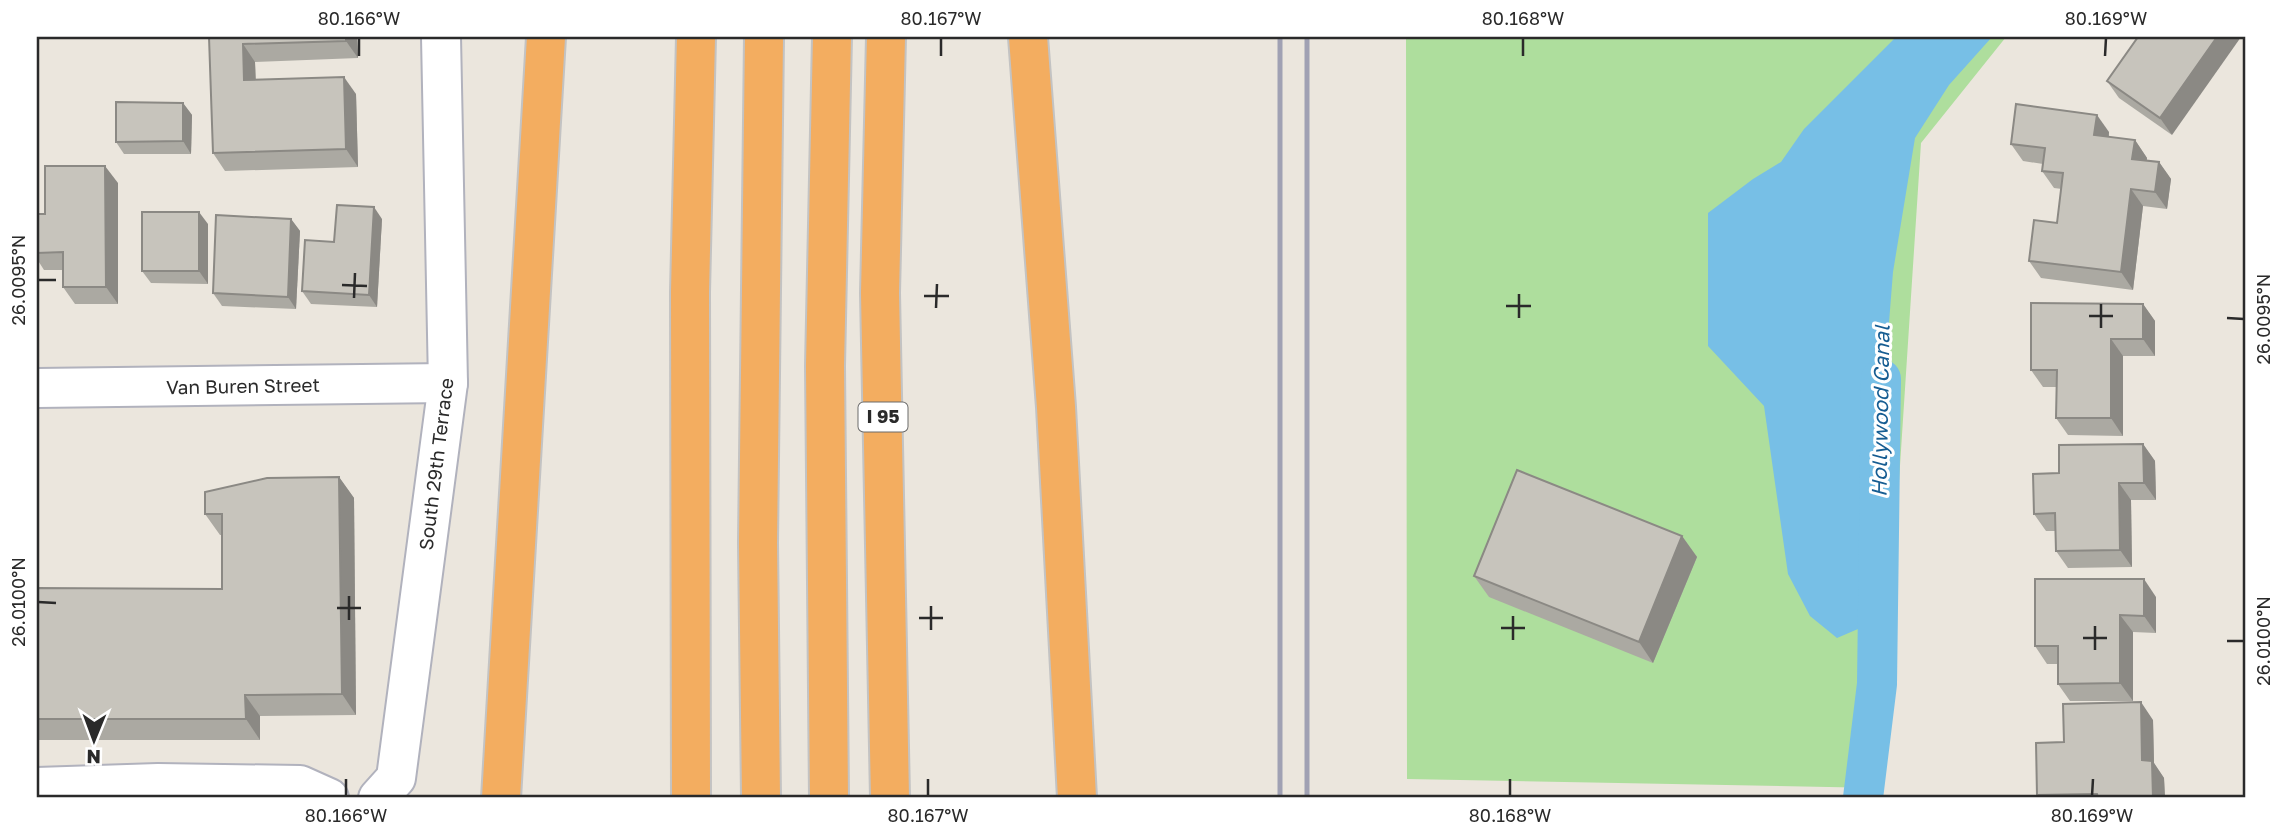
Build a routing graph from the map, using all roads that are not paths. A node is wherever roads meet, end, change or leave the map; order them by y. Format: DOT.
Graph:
graph roads {
  1 [pos="441,37"];
  2 [pos="546,37"];
  3 [pos="696,37"];
  4 [pos="764,37"];
  5 [pos="832,37"];
  6 [pos="886,37"];
  7 [pos="1028,37"];
  8 [pos="448,383"];
  9 [pos="37,388"];
  10 [pos="37,787"];
  11 [pos="329,798"];
  12 [pos="378,798"];
  13 [pos="500,798"];
  14 [pos="691,798"];
  15 [pos="761,798"];
  16 [pos="829,798"];
  17 [pos="890,798"];
  18 [pos="1077,798"];
  1 -- 8 [label="street, South 29th Terrace"];
  2 -- 13 [label="highway"];
  3 -- 14 [label="highway"];
  4 -- 15 [label="highway"];
  5 -- 16 [label="highway"];
  6 -- 17 [label="highway, I 95"];
  7 -- 18 [label="highway"];
  8 -- 9 [label="street, Van Buren Street"];
  8 -- 12 [label="street, South 29th Terrace"];
  10 -- 11 [label="street"];
}
